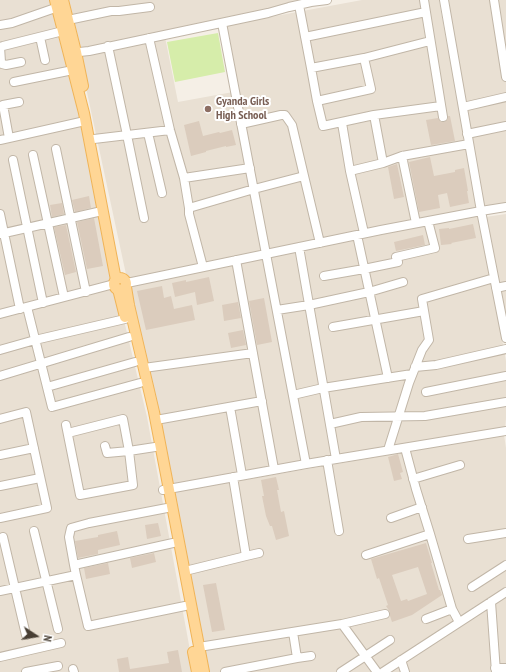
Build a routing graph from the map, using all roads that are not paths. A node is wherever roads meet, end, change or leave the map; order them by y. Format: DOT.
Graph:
graph roads {
  1 [pos="327,0"];
  2 [pos="424,0"];
  3 [pos="444,0"];
  4 [pos="494,0"];
  5 [pos="311,1"];
  6 [pos="60,3"];
  7 [pos="299,5"];
  8 [pos="150,7"];
  9 [pos="426,12"];
  10 [pos="68,20"];
  11 [pos="222,23"];
  12 [pos="0,25"];
  13 [pos="63,31"];
  14 [pos="40,37"];
  15 [pos="305,37"];
  16 [pos="149,38"];
  17 [pos="430,41"];
  18 [pos="108,46"];
  19 [pos="72,52"];
  20 [pos="364,58"];
  21 [pos="45,60"];
  22 [pos="21,62"];
  23 [pos="311,68"];
  24 [pos="73,70"];
  25 [pos="506,77"];
  26 [pos="14,82"];
  27 [pos="506,97"];
  28 [pos="317,101"];
  29 [pos="19,102"];
  30 [pos="2,105"];
  31 [pos="441,106"];
  32 [pos="463,106"];
  33 [pos="374,115"];
  34 [pos="443,117"];
  35 [pos="85,121"];
  36 [pos="342,123"];
  37 [pos="241,124"];
  38 [pos="506,126"];
  39 [pos="170,130"];
  40 [pos="148,132"];
  41 [pos="468,134"];
  42 [pos="127,135"];
  43 [pos="8,138"];
  44 [pos="94,139"];
  45 [pos="0,140"];
  46 [pos="469,144"];
  47 [pos="56,150"];
  48 [pos="33,155"];
  49 [pos="402,156"];
  50 [pos="13,160"];
  51 [pos="383,163"];
  52 [pos="250,168"];
  53 [pos="350,171"];
  54 [pos="304,176"];
  55 [pos="184,178"];
  56 [pos="254,189"];
  57 [pos="162,193"];
  58 [pos="506,207"];
  59 [pos="189,208"];
  60 [pos="102,211"];
  61 [pos="481,211"];
  62 [pos="0,214"];
  63 [pos="70,218"];
  64 [pos="144,218"];
  65 [pos="428,221"];
  66 [pos="48,223"];
  67 [pos="416,223"];
  68 [pos="27,228"];
  69 [pos="2,233"];
  70 [pos="360,234"];
  71 [pos="320,243"];
  72 [pos="299,247"];
  73 [pos="266,254"];
  74 [pos="236,260"];
  75 [pos="203,267"];
  76 [pos="364,270"];
  77 [pos="324,276"];
  78 [pos="494,278"];
  79 [pos="403,282"];
  80 [pos="120,284"];
  81 [pos="506,286"];
  82 [pos="496,288"];
  83 [pos="86,292"];
  84 [pos="369,292"];
  85 [pos="64,297"];
  86 [pos="43,302"];
  87 [pos="309,305"];
  88 [pos="23,308"];
  89 [pos="0,310"];
  90 [pos="277,310"];
  91 [pos="424,310"];
  92 [pos="0,314"];
  93 [pos="375,319"];
  94 [pos="125,320"];
  95 [pos="333,326"];
  96 [pos="129,337"];
  97 [pos="506,338"];
  98 [pos="35,340"];
  99 [pos="506,349"];
  100 [pos="0,350"];
  101 [pos="253,353"];
  102 [pos="135,362"];
  103 [pos="41,364"];
  104 [pos="144,368"];
  105 [pos="414,370"];
  106 [pos="0,376"];
  107 [pos="506,376"];
  108 [pos="388,378"];
  109 [pos="140,382"];
  110 [pos="47,387"];
  111 [pos="324,388"];
  112 [pos="426,392"];
  113 [pos="293,394"];
  114 [pos="262,402"];
  115 [pos="506,402"];
  116 [pos="230,407"];
  117 [pos="399,416"];
  118 [pos="0,419"];
  119 [pos="156,420"];
  120 [pos="330,424"];
  121 [pos="506,431"];
  122 [pos="105,446"];
  123 [pos="155,447"];
  124 [pos="34,448"];
  125 [pos="405,448"];
  126 [pos="388,450"];
  127 [pos="129,451"];
  128 [pos="0,455"];
  129 [pos="336,459"];
  130 [pos="327,460"];
  131 [pos="306,464"];
  132 [pos="460,466"];
  133 [pos="274,469"];
  134 [pos="242,475"];
  135 [pos="233,477"];
  136 [pos="40,478"];
  137 [pos="413,479"];
  138 [pos="0,486"];
  139 [pos="166,489"];
  140 [pos="167,508"];
  141 [pos="422,508"];
  142 [pos="0,518"];
  143 [pos="391,518"];
  144 [pos="34,531"];
  145 [pos="340,531"];
  146 [pos="506,532"];
  147 [pos="430,534"];
  148 [pos="3,537"];
  149 [pos="468,539"];
  150 [pos="173,543"];
  151 [pos="258,553"];
  152 [pos="366,555"];
  153 [pos="246,556"];
  154 [pos="74,565"];
  155 [pos="506,565"];
  156 [pos="185,571"];
  157 [pos="76,575"];
  158 [pos="46,581"];
  159 [pos="472,587"];
  160 [pos="15,588"];
  161 [pos="0,591"];
  162 [pos="506,592"];
  163 [pos="491,602"];
  164 [pos="184,606"];
  165 [pos="452,609"];
  166 [pos="385,614"];
  167 [pos="426,619"];
  168 [pos="459,622"];
  169 [pos="342,624"];
  170 [pos="58,629"];
  171 [pos="293,632"];
  172 [pos="26,635"];
  173 [pos="390,640"];
  174 [pos="61,643"];
  175 [pos="199,647"];
  176 [pos="311,656"];
  177 [pos="365,656"];
  178 [pos="0,657"];
  179 [pos="297,658"];
  180 [pos="401,660"];
  181 [pos="58,666"];
  182 [pos="506,668"];
  183 [pos="496,670"];
  184 [pos="26,672"];
  185 [pos="197,672"];
  186 [pos="204,672"];
  187 [pos="226,672"];
  188 [pos="341,672"];
  189 [pos="377,672"];
  190 [pos="383,672"];
  191 [pos="405,672"];
  1 -- 5 [label="street"];
  2 -- 9 [label="street"];
  3 -- 32 [label="street"];
  4 -- 25 [label="street"];
  5 -- 7 [label="street"];
  6 -- 10 [label="main road"];
  6 -- 12 [label="street"];
  6 -- 13 [label="main road"];
  7 -- 11 [label="street"];
  7 -- 15 [label="street"];
  8 -- 10 [label="street"];
  9 -- 15 [label="street"];
  9 -- 17 [label="street"];
  10 -- 19 [label="main road"];
  11 -- 16 [label="street"];
  11 -- 37 [label="street"];
  13 -- 14 [label="street"];
  13 -- 19 [label="main road"];
  14 -- 21 [label="street"];
  14 -- 22 [label="street"];
  15 -- 23 [label="street"];
  16 -- 18 [label="street"];
  16 -- 39 [label="street"];
  17 -- 20 [label="street"];
  17 -- 31 [label="street"];
  18 -- 19 [label="street"];
  18 -- 42 [label="street"];
  19 -- 24 [label="main road"];
  19 -- 44 [label="main road"];
  20 -- 23 [label="street"];
  20 -- 28 [label="street"];
  23 -- 28 [label="street"];
  24 -- 26 [label="street"];
  24 -- 35 [label="main road"];
  27 -- 32 [label="street"];
  28 -- 36 [label="street"];
  29 -- 30 [label="street"];
  30 -- 43 [label="street"];
  31 -- 33 [label="street"];
  31 -- 34 [label="street"];
  32 -- 41 [label="street"];
  33 -- 36 [label="street"];
  33 -- 51 [label="street"];
  35 -- 43 [label="street"];
  35 -- 60 [label="main road"];
  36 -- 53 [label="street"];
  37 -- 52 [label="street"];
  37 -- 54 [label="street"];
  38 -- 41 [label="street"];
  39 -- 40 [label="street"];
  39 -- 55 [label="street"];
  40 -- 42 [label="street"];
  40 -- 57 [label="street"];
  41 -- 46 [label="street"];
  42 -- 44 [label="street"];
  42 -- 64 [label="street"];
  43 -- 45 [label="street"];
  44 -- 80 [label="main road"];
  46 -- 49 [label="street"];
  46 -- 61 [label="street"];
  47 -- 63 [label="street"];
  48 -- 66 [label="street"];
  49 -- 51 [label="street"];
  49 -- 67 [label="street"];
  50 -- 68 [label="street"];
  51 -- 53 [label="street"];
  52 -- 55 [label="street"];
  52 -- 56 [label="street"];
  53 -- 70 [label="street"];
  54 -- 56 [label="street"];
  54 -- 71 [label="street"];
  55 -- 59 [label="street"];
  56 -- 59 [label="street"];
  56 -- 73 [label="street"];
  58 -- 61 [label="street"];
  59 -- 75 [label="street"];
  60 -- 63 [label="street"];
  60 -- 80 [label="main road"];
  61 -- 65 [label="street"];
  61 -- 78 [label="street"];
  62 -- 69 [label="street"];
  63 -- 66 [label="street"];
  63 -- 83 [label="street"];
  65 -- 67 [label="street"];
  65 -- 76 [label="street"];
  66 -- 68 [label="street"];
  66 -- 85 [label="street"];
  67 -- 70 [label="street"];
  68 -- 69 [label="street"];
  68 -- 86 [label="street"];
  69 -- 88 [label="street"];
  70 -- 71 [label="street"];
  70 -- 76 [label="street"];
  71 -- 72 [label="street"];
  72 -- 73 [label="street"];
  72 -- 87 [label="street"];
  73 -- 74 [label="street"];
  73 -- 90 [label="street"];
  74 -- 75 [label="street"];
  74 -- 101 [label="street"];
  75 -- 80 [label="street"];
  76 -- 77 [label="street"];
  76 -- 84 [label="street"];
  78 -- 82 [label="street"];
  78 -- 91 [label="street"];
  79 -- 84 [label="street"];
  80 -- 83 [label="street"];
  80 -- 94 [label="main road"];
  80 -- 104 [label="main road"];
  81 -- 82 [label="street"];
  82 -- 97 [label="street"];
  83 -- 85 [label="street"];
  84 -- 87 [label="street"];
  84 -- 93 [label="street"];
  85 -- 86 [label="street"];
  86 -- 88 [label="street"];
  87 -- 90 [label="street"];
  87 -- 111 [label="street"];
  88 -- 92 [label="street"];
  88 -- 98 [label="street"];
  89 -- 92 [label="street"];
  90 -- 113 [label="street"];
  91 -- 93 [label="street"];
  91 -- 105 [label="street"];
  93 -- 95 [label="street"];
  93 -- 108 [label="street"];
  94 -- 96 [label="main road"];
  94 -- 98 [label="street"];
  96 -- 102 [label="main road"];
  96 -- 103 [label="street"];
  98 -- 100 [label="street"];
  98 -- 103 [label="street"];
  99 -- 105 [label="street"];
  101 -- 104 [label="street"];
  101 -- 114 [label="street"];
  102 -- 109 [label="main road"];
  102 -- 110 [label="street"];
  103 -- 106 [label="street"];
  103 -- 110 [label="street"];
  104 -- 119 [label="main road"];
  105 -- 108 [label="street"];
  105 -- 117 [label="street"];
  107 -- 112 [label="street"];
  108 -- 111 [label="street"];
  109 -- 110 [label="street"];
  109 -- 123 [label="main road"];
  111 -- 113 [label="street"];
  111 -- 120 [label="street"];
  113 -- 131 [label="street"];
  114 -- 116 [label="street"];
  114 -- 133 [label="street"];
  115 -- 117 [label="street"];
  116 -- 119 [label="street"];
  116 -- 134 [label="street"];
  117 -- 120 [label="street"];
  117 -- 126 [label="street"];
  118 -- 124 [label="street"];
  119 -- 139 [label="main road"];
  120 -- 129 [label="street"];
  121 -- 125 [label="street"];
  122 -- 127 [label="street"];
  123 -- 127 [label="street"];
  123 -- 139 [label="main road"];
  124 -- 128 [label="street"];
  124 -- 136 [label="street"];
  125 -- 126 [label="street"];
  125 -- 137 [label="street"];
  126 -- 129 [label="street"];
  127 -- 127 [label="street"];
  129 -- 130 [label="street"];
  130 -- 131 [label="street"];
  130 -- 145 [label="street"];
  131 -- 133 [label="street"];
  132 -- 137 [label="street"];
  133 -- 134 [label="street"];
  134 -- 135 [label="street"];
  135 -- 139 [label="street"];
  135 -- 153 [label="street"];
  136 -- 138 [label="street"];
  136 -- 142 [label="street"];
  137 -- 141 [label="street"];
  139 -- 140 [label="main road"];
  139 -- 156 [label="main road"];
  140 -- 150 [label="main road"];
  140 -- 154 [label="street"];
  141 -- 143 [label="street"];
  141 -- 147 [label="street"];
  144 -- 158 [label="street"];
  146 -- 149 [label="street"];
  147 -- 152 [label="street"];
  147 -- 165 [label="street"];
  148 -- 160 [label="street"];
  150 -- 154 [label="street"];
  150 -- 164 [label="main road"];
  151 -- 153 [label="street"];
  153 -- 156 [label="street"];
  154 -- 157 [label="street"];
  155 -- 159 [label="street"];
  156 -- 175 [label="main road"];
  157 -- 158 [label="street"];
  157 -- 164 [label="street"];
  158 -- 160 [label="street"];
  158 -- 170 [label="street"];
  160 -- 161 [label="street"];
  160 -- 172 [label="street"];
  162 -- 163 [label="street"];
  163 -- 168 [label="street"];
  163 -- 183 [label="street"];
  164 -- 185 [label="main road"];
  165 -- 167 [label="street"];
  165 -- 168 [label="street"];
  166 -- 169 [label="street"];
  168 -- 180 [label="street"];
  169 -- 171 [label="street"];
  169 -- 177 [label="street"];
  171 -- 175 [label="street"];
  171 -- 179 [label="street"];
  173 -- 177 [label="street"];
  174 -- 178 [label="street"];
  175 -- 186 [label="main road"];
  176 -- 179 [label="street"];
  177 -- 188 [label="street"];
  177 -- 189 [label="street"];
  179 -- 187 [label="street"];
  180 -- 190 [label="street"];
  180 -- 191 [label="street"];
  181 -- 184 [label="street"];
  182 -- 183 [label="street"];
}
